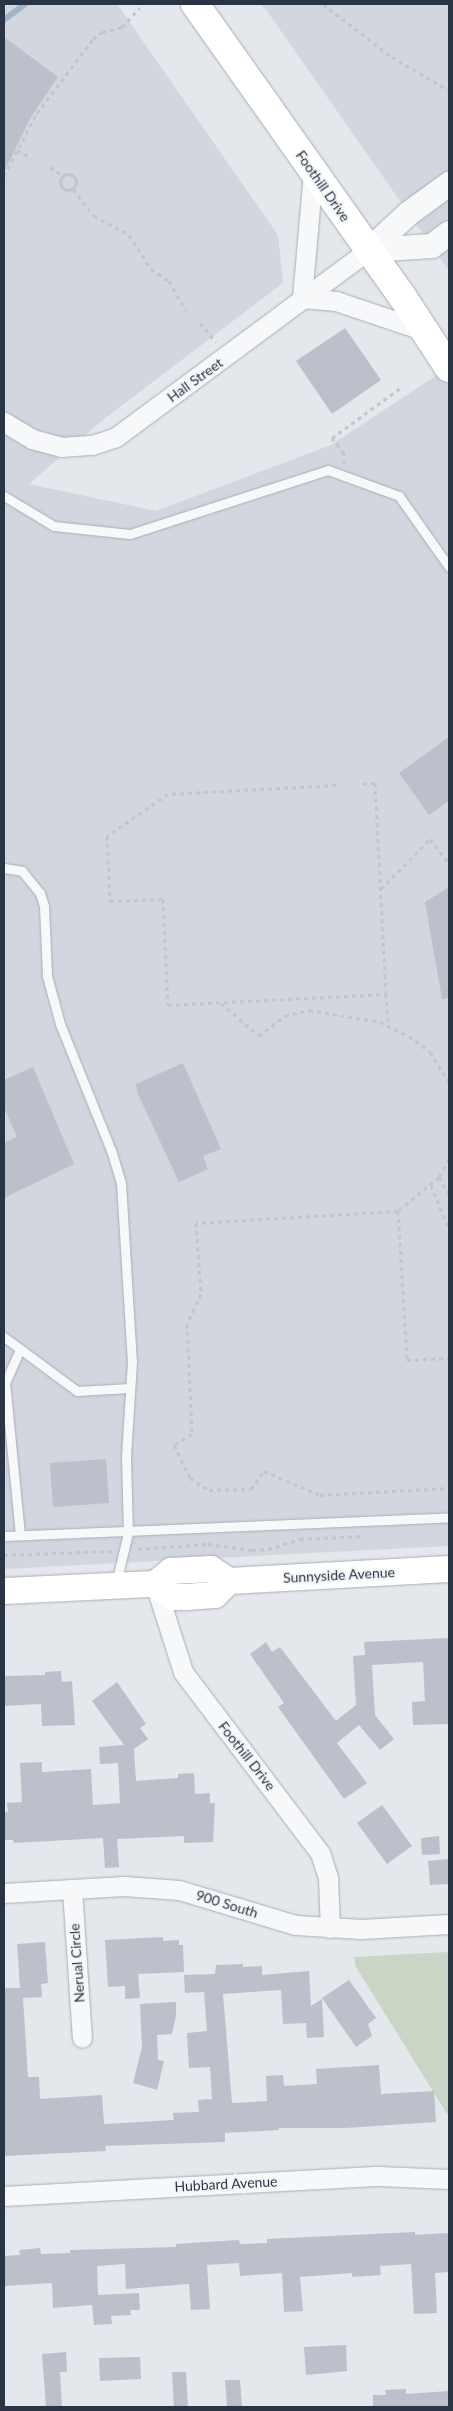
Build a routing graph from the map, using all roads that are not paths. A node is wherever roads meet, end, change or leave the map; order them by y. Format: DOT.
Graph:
graph roads {
  1 [pos="195,4"];
  2 [pos="313,172"];
  3 [pos="449,184"];
  4 [pos="449,233"];
  5 [pos="369,250"];
  6 [pos="302,298"];
  7 [pos="425,331"];
  8 [pos="449,368"];
  9 [pos="4,422"];
  10 [pos="4,496"];
  11 [pos="449,567"];
  12 [pos="4,868"];
  13 [pos="4,1337"];
  14 [pos="20,1349"];
  15 [pos="130,1388"];
  16 [pos="449,1517"];
  17 [pos="128,1533"];
  18 [pos="20,1535"];
  19 [pos="4,1536"];
  20 [pos="449,1569"];
  21 [pos="155,1584"];
  22 [pos="115,1585"];
  23 [pos="4,1591"];
  24 [pos="72,1889"];
  25 [pos="4,1893"];
  26 [pos="449,1924"];
  27 [pos="330,1928"];
  28 [pos="82,2038"];
  29 [pos="449,2179"];
  30 [pos="4,2196"];
  1 -- 2 [label="main road, Foothill Drive"];
  2 -- 5 [label="main road, Foothill Drive"];
  2 -- 6 [label="street"];
  3 -- 5 [label="street"];
  4 -- 5 [label="street"];
  5 -- 6 [label="street, Hall Street"];
  5 -- 7 [label="main road, Foothill Drive"];
  6 -- 7 [label="street"];
  6 -- 9 [label="street, Hall Street"];
  7 -- 8 [label="main road, Foothill Drive"];
  10 -- 11 [label="lane"];
  12 -- 15 [label="lane"];
  13 -- 14 [label="lane"];
  14 -- 15 [label="lane"];
  14 -- 18 [label="lane"];
  15 -- 17 [label="lane"];
  16 -- 17 [label="lane"];
  17 -- 18 [label="lane"];
  17 -- 22 [label="lane"];
  18 -- 19 [label="lane"];
  20 -- 21 [label="main road, Sunnyside Avenue"];
  21 -- 22 [label="main road"];
  21 -- 27 [label="street, Foothill Drive"];
  22 -- 23 [label="main road"];
  24 -- 25 [label="street, 900 South"];
  24 -- 27 [label="street, 900 South"];
  24 -- 28 [label="street, Nerual Circle"];
  26 -- 27 [label="street, 900 South"];
  29 -- 30 [label="street, Hubbard Avenue"];
}
